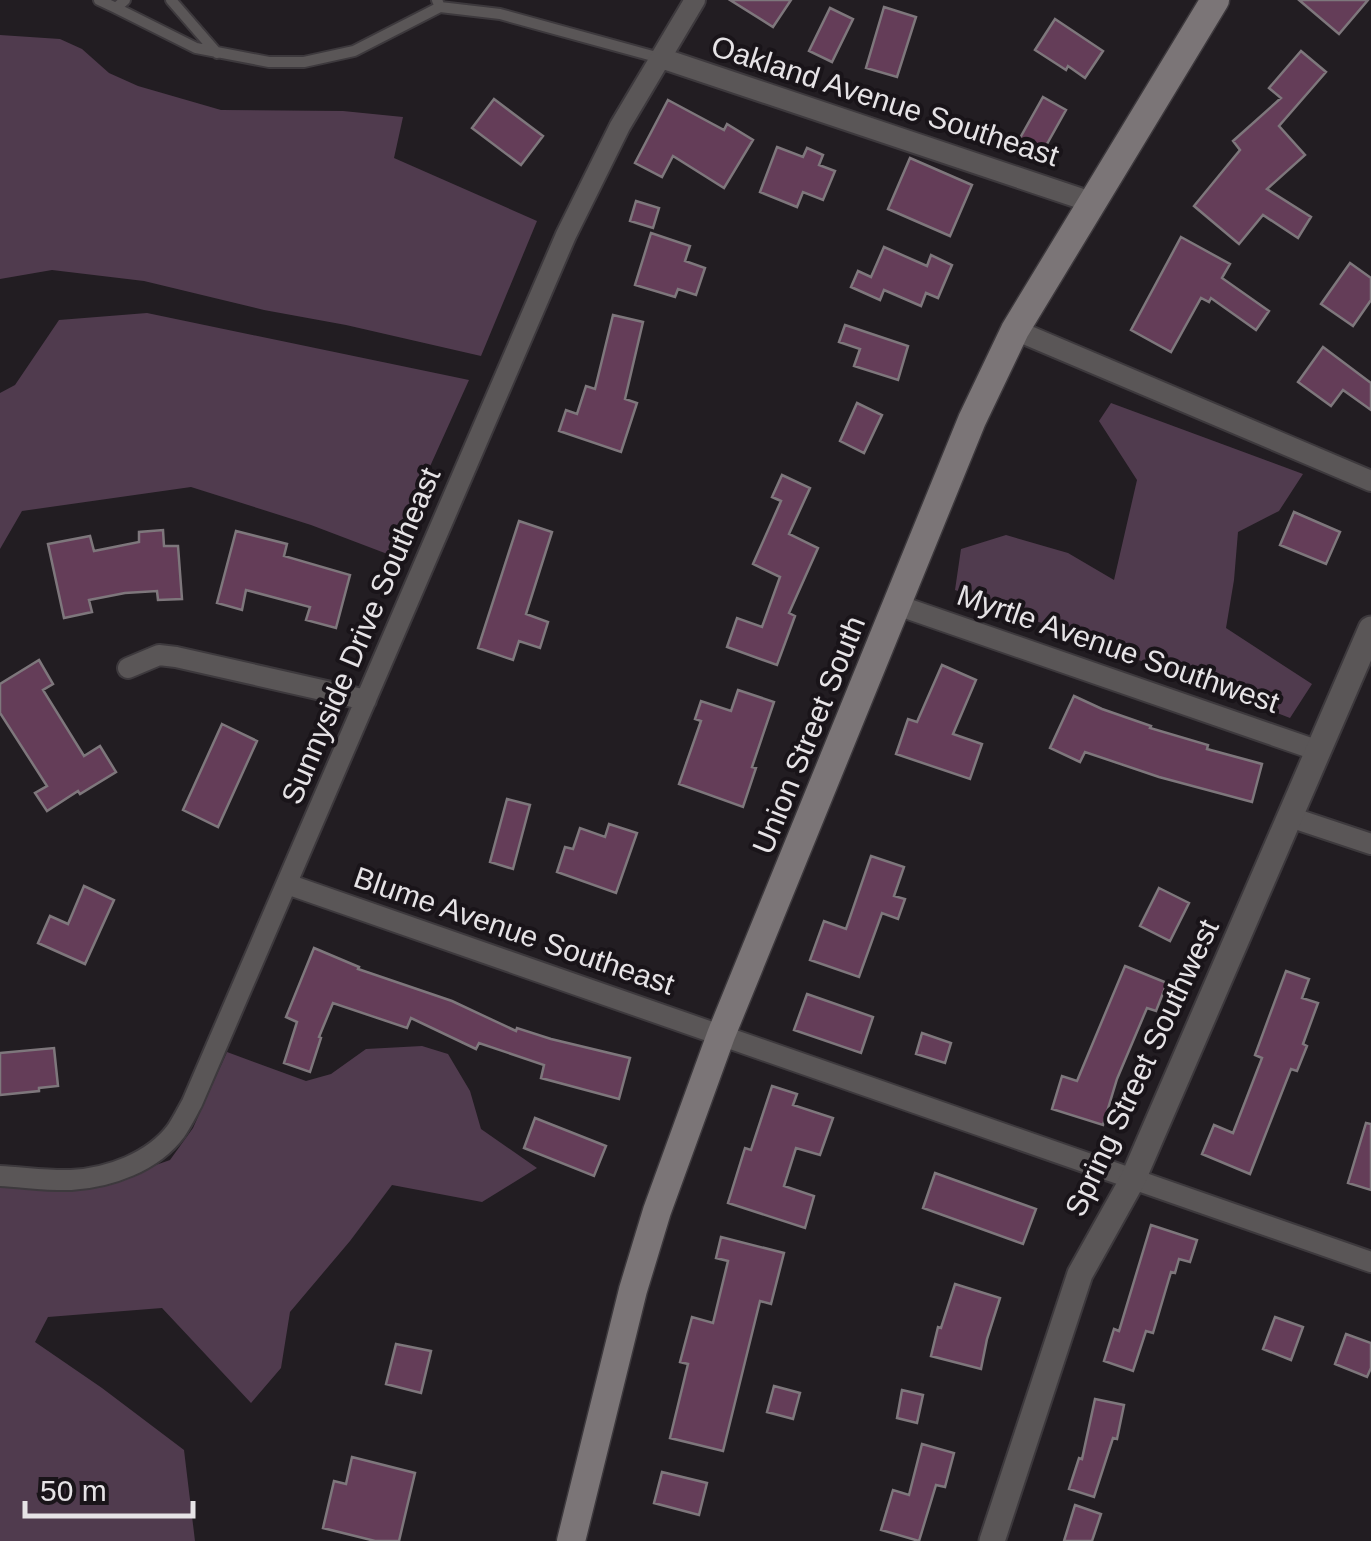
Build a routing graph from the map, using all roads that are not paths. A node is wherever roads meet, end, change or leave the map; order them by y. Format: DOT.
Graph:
graph roads {
  1 [pos="99,0"];
  2 [pos="171,0"];
  3 [pos="695,0"];
  4 [pos="1214,0"];
  5 [pos="120,4"];
  6 [pos="439,4"];
  7 [pos="218,53"];
  8 [pos="660,58"];
  9 [pos="1091,202"];
  10 [pos="1016,330"];
  11 [pos="1371,481"];
  12 [pos="897,605"];
  13 [pos="1371,630"];
  14 [pos="128,668"];
  15 [pos="366,700"];
  16 [pos="1318,751"];
  17 [pos="1290,816"];
  18 [pos="1371,844"];
  19 [pos="287,884"];
  20 [pos="721,1036"];
  21 [pos="0,1176"];
  22 [pos="1133,1179"];
  23 [pos="1371,1262"];
  24 [pos="571,1541"];
  25 [pos="992,1541"];
  1 -- 5 [label="lane"];
  2 -- 7 [label="lane"];
  3 -- 8 [label="street, Sunnyside Drive Southeast"];
  4 -- 9 [label="main road, Union Street South"];
  5 -- 7 [label="lane"];
  6 -- 7 [label="lane"];
  6 -- 8 [label="lane"];
  8 -- 9 [label="street, Oakland Avenue Southeast"];
  8 -- 15 [label="street, Sunnyside Drive Southeast"];
  9 -- 10 [label="main road, Union Street South"];
  10 -- 11 [label="street"];
  10 -- 12 [label="main road, Union Street South"];
  12 -- 16 [label="street, Myrtle Avenue Southwest"];
  12 -- 20 [label="main road, Union Street South"];
  13 -- 16 [label="street, Spring Street Southwest"];
  14 -- 15 [label="street"];
  15 -- 19 [label="street, Sunnyside Drive Southeast"];
  16 -- 17 [label="street, Spring Street Southwest"];
  17 -- 18 [label="street"];
  17 -- 22 [label="street, Spring Street Southwest"];
  19 -- 20 [label="street, Blume Avenue Southeast"];
  19 -- 21 [label="street, Sunnyside Drive Southeast"];
  20 -- 22 [label="street, Blume Avenue Southeast"];
  20 -- 24 [label="main road, Union Street South"];
  22 -- 23 [label="street, Blume Avenue Southeast"];
  22 -- 25 [label="street, Spring Street Southwest"];
}
